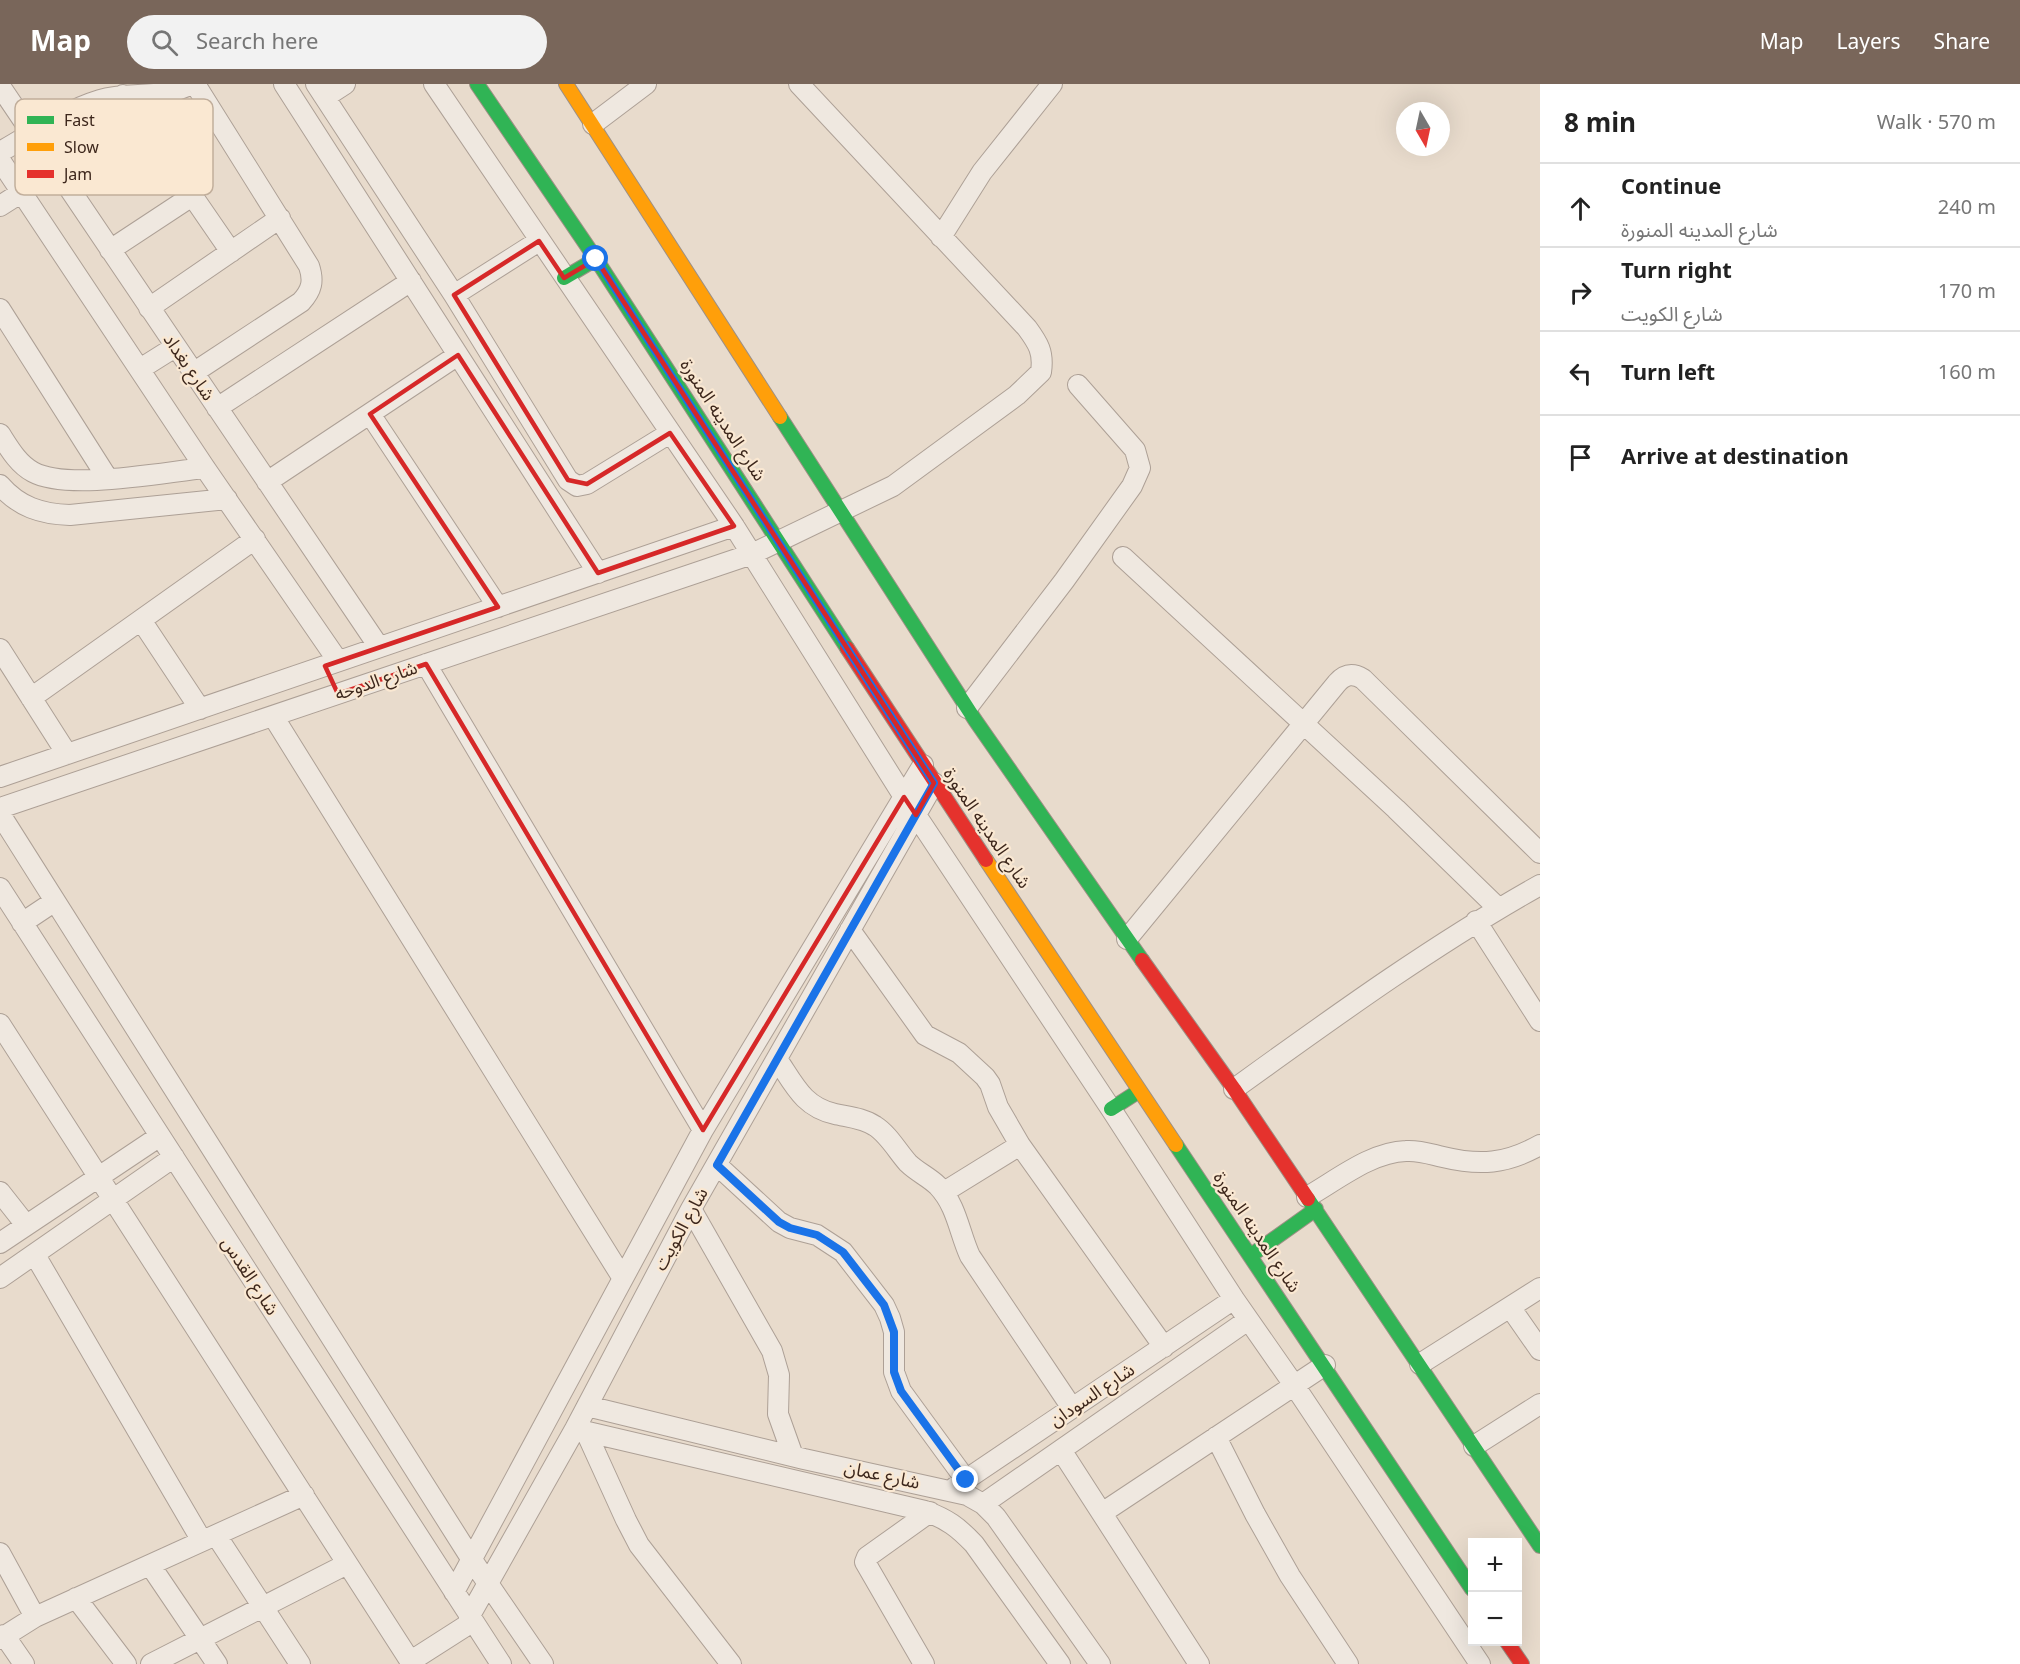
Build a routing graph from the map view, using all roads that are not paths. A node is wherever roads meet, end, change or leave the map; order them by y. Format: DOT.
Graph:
graph roads {
  1 [pos="193,84"];
  2 [pos="284,84"];
  3 [pos="345,84"];
  4 [pos="434,84"];
  5 [pos="499,84"];
  6 [pos="566,84"];
  7 [pos="646,84"];
  8 [pos="799,84"];
  9 [pos="1052,84"];
  10 [pos="0,86"];
  11 [pos="480,89"];
  12 [pos="321,91"];
  13 [pos="123,95"];
  14 [pos="101,99"];
  15 [pos="126,99"];
  16 [pos="203,99"];
  17 [pos="15,108"];
  18 [pos="213,115"];
  19 [pos="593,124"];
  20 [pos="15,144"];
  21 [pos="0,152"];
  22 [pos="0,160"];
  23 [pos="15,182"];
  24 [pos="17,195"];
  25 [pos="24,195"];
  26 [pos="73,195"];
  27 [pos="192,196"];
  28 [pos="0,206"];
  29 [pos="280,218"];
  30 [pos="941,237"];
  31 [pos="539,241"];
  32 [pos="110,250"];
  33 [pos="231,252"];
  34 [pos="596,259"];
  35 [pos="564,278"];
  36 [pos="411,281"];
  37 [pos="454,295"];
  38 [pos="149,308"];
  39 [pos="0,309"];
  40 [pos="175,347"];
  41 [pos="458,355"];
  42 [pos="140,369"];
  43 [pos="193,373"];
  44 [pos="1078,385"];
  45 [pos="217,408"];
  46 [pos="370,414"];
  47 [pos="670,433"];
  48 [pos="0,434"];
  49 [pos="205,468"];
  50 [pos="31,471"];
  51 [pos="108,478"];
  52 [pos="267,482"];
  53 [pos="5,491"];
  54 [pos="227,499"];
  55 [pos="841,512"];
  56 [pos="734,526"];
  57 [pos="255,539"];
  58 [pos="780,541"];
  59 [pos="752,554"];
  60 [pos="1123,557"];
  61 [pos="598,573"];
  62 [pos="498,607"];
  63 [pos="141,620"];
  64 [pos="379,648"];
  65 [pos="0,649"];
  66 [pos="332,664"];
  67 [pos="426,664"];
  68 [pos="338,694"];
  69 [pos="31,698"];
  70 [pos="967,708"];
  71 [pos="200,709"];
  72 [pos="273,716"];
  73 [pos="1303,724"];
  74 [pos="67,754"];
  75 [pos="923,765"];
  76 [pos="0,777"];
  77 [pos="934,783"];
  78 [pos="904,797"];
  79 [pos="0,808"];
  80 [pos="0,814"];
  81 [pos="916,815"];
  82 [pos="1540,853"];
  83 [pos="1540,885"];
  84 [pos="0,888"];
  85 [pos="55,901"];
  86 [pos="1498,908"];
  87 [pos="1476,921"];
  88 [pos="22,923"];
  89 [pos="850,930"];
  90 [pos="1127,939"];
  91 [pos="1540,1021"];
  92 [pos="0,1024"];
  93 [pos="777,1059"];
  94 [pos="1234,1089"];
  95 [pos="1139,1091"];
  96 [pos="1111,1109"];
  97 [pos="702,1130"];
  98 [pos="160,1136"];
  99 [pos="1020,1145"];
  100 [pos="1540,1145"];
  101 [pos="174,1157"];
  102 [pos="717,1165"];
  103 [pos="99,1176"];
  104 [pos="0,1192"];
  105 [pos="944,1192"];
  106 [pos="114,1199"];
  107 [pos="1311,1203"];
  108 [pos="657,1212"];
  109 [pos="687,1217"];
  110 [pos="26,1225"];
  111 [pos="0,1243"];
  112 [pos="34,1255"];
  113 [pos="1250,1256"];
  114 [pos="622,1277"];
  115 [pos="0,1278"];
  116 [pos="1540,1287"];
  117 [pos="1234,1299"];
  118 [pos="1510,1307"];
  119 [pos="1248,1320"];
  120 [pos="1164,1347"];
  121 [pos="1540,1350"];
  122 [pos="1420,1364"];
  123 [pos="1325,1365"];
  124 [pos="1294,1385"];
  125 [pos="1540,1404"];
  126 [pos="587,1406"];
  127 [pos="1072,1408"];
  128 [pos="580,1431"];
  129 [pos="1216,1437"];
  130 [pos="1474,1446"];
  131 [pos="1061,1450"];
  132 [pos="793,1456"];
  133 [pos="909,1481"];
  134 [pos="959,1485"];
  135 [pos="304,1495"];
  136 [pos="983,1504"];
  137 [pos="905,1506"];
  138 [pos="930,1512"];
  139 [pos="1102,1513"];
  140 [pos="1537,1534"];
  141 [pos="209,1538"];
  142 [pos="0,1553"];
  143 [pos="472,1560"];
  144 [pos="347,1563"];
  145 [pos="150,1565"];
  146 [pos="1468,1581"];
  147 [pos="488,1583"];
  148 [pos="454,1592"];
  149 [pos="76,1598"];
  150 [pos="263,1607"];
  151 [pos="35,1617"];
  152 [pos="471,1619"];
  153 [pos="2,1637"];
  154 [pos="200,1640"];
  155 [pos="1510,1646"];
  156 [pos="1190,1661"];
  157 [pos="411,1663"];
  158 [pos="24,1664"];
  159 [pos="126,1664"];
  160 [pos="151,1664"];
  161 [pos="217,1664"];
  162 [pos="300,1664"];
  163 [pos="501,1664"];
  164 [pos="543,1664"];
  165 [pos="731,1664"];
  166 [pos="924,1664"];
  167 [pos="1060,1664"];
  168 [pos="1100,1664"];
  169 [pos="1347,1664"];
  170 [pos="1480,1664"];
  171 [pos="1522,1664"];
  1 -- 13 [label="street"];
  1 -- 16 [label="street"];
  2 -- 36 [label="street"];
  3 -- 12 [label="street"];
  4 -- 31 [label="street"];
  5 -- 11 [label="main road"];
  6 -- 19 [label="main road"];
  7 -- 19 [label="street"];
  8 -- 30 [label="street"];
  9 -- 30 [label="street"];
  10 -- 17 [label="street, شارع بغداد"];
  11 -- 34 [label="main road, شارع المدينه المنورة"];
  12 -- 37 [label="street"];
  13 -- 14 [label="street"];
  13 -- 15 [label="street"];
  18 -- 29 [label="street"];
  19 -- 55 [label="main road"];
  20 -- 21 [label="street"];
  22 -- 23 [label="street"];
  24 -- 28 [label="street"];
  25 -- 42 [label="street"];
  26 -- 32 [label="street, شارع بغداد"];
  27 -- 32 [label="street"];
  27 -- 33 [label="street"];
  29 -- 33 [label="street"];
  29 -- 43 [label="street"];
  30 -- 55 [label="street, شارع الدوحه"];
  31 -- 35 [label="street"];
  31 -- 37 [label="street"];
  32 -- 38 [label="street, شارع بغداد"];
  33 -- 38 [label="street"];
  34 -- 35 [label="main road"];
  34 -- 58 [label="main road, شارع المدينه المنورة"];
  35 -- 47 [label="street"];
  36 -- 41 [label="street"];
  36 -- 45 [label="street"];
  37 -- 47 [label="street"];
  38 -- 40 [label="street, شارع بغداد"];
  39 -- 51 [label="street"];
  40 -- 42 [label="street"];
  40 -- 43 [label="street, شارع بغداد"];
  41 -- 46 [label="street"];
  41 -- 61 [label="street"];
  42 -- 49 [label="street"];
  43 -- 45 [label="street, شارع بغداد"];
  44 -- 70 [label="street"];
  45 -- 52 [label="street, شارع بغداد"];
  46 -- 52 [label="street"];
  46 -- 62 [label="street"];
  47 -- 56 [label="street"];
  48 -- 50 [label="street"];
  49 -- 51 [label="street"];
  49 -- 54 [label="street"];
  50 -- 51 [label="street"];
  50 -- 53 [label="street"];
  52 -- 64 [label="street, شارع بغداد"];
  53 -- 54 [label="street"];
  54 -- 57 [label="street"];
  55 -- 58 [label="street, شارع الدوحه"];
  55 -- 70 [label="main road"];
  56 -- 59 [label="street"];
  56 -- 61 [label="street, شارع الدوحه"];
  57 -- 63 [label="street"];
  57 -- 66 [label="street"];
  58 -- 59 [label="street, شارع الدوحه"];
  58 -- 75 [label="main road, شارع المدينه المنورة"];
  59 -- 67 [label="street, شارع الدوحه"];
  59 -- 78 [label="street"];
  60 -- 73 [label="street"];
  61 -- 62 [label="street, شارع الدوحه"];
  62 -- 64 [label="street, شارع الدوحه"];
  63 -- 69 [label="street"];
  63 -- 71 [label="street"];
  64 -- 66 [label="street, شارع الدوحه"];
  65 -- 69 [label="street"];
  66 -- 68 [label="street"];
  66 -- 71 [label="street, شارع الدوحه"];
  67 -- 68 [label="street, شارع الدوحه"];
  67 -- 97 [label="street"];
  68 -- 72 [label="street, شارع الدوحه"];
  69 -- 74 [label="street"];
  70 -- 90 [label="main road"];
  71 -- 74 [label="street, شارع الدوحه"];
  72 -- 79 [label="street, شارع الدوحه"];
  72 -- 114 [label="street"];
  73 -- 82 [label="street"];
  73 -- 86 [label="street"];
  73 -- 90 [label="street"];
  74 -- 76 [label="street, شارع الدوحه"];
  75 -- 77 [label="main road, شارع المدينه المنورة"];
  75 -- 78 [label="street, شارع الكويت"];
  77 -- 81 [label="street, شارع الكويت"];
  77 -- 95 [label="main road, شارع المدينه المنورة"];
  78 -- 81 [label="street"];
  78 -- 97 [label="street, شارع الكويت"];
  80 -- 85 [label="street"];
  81 -- 89 [label="street, شارع الكويت"];
  81 -- 96 [label="street"];
  83 -- 86 [label="street"];
  84 -- 88 [label="street, شارع القدس"];
  85 -- 88 [label="street"];
  85 -- 143 [label="street"];
  86 -- 87 [label="street"];
  87 -- 91 [label="street"];
  87 -- 94 [label="street"];
  88 -- 98 [label="street, شارع القدس"];
  89 -- 93 [label="street, شارع الكويت"];
  89 -- 99 [label="street"];
  90 -- 94 [label="main road"];
  92 -- 103 [label="street"];
  93 -- 102 [label="street, شارع الكويت"];
  93 -- 105 [label="street"];
  94 -- 107 [label="main road"];
  95 -- 96 [label="main road"];
  95 -- 113 [label="main road, شارع المدينه المنورة"];
  96 -- 117 [label="street"];
  97 -- 108 [label="street, شارع الكويت"];
  98 -- 101 [label="street, شارع القدس"];
  98 -- 103 [label="street"];
  99 -- 105 [label="street"];
  99 -- 120 [label="street"];
  100 -- 107 [label="street"];
  101 -- 106 [label="street"];
  101 -- 148 [label="street, شارع القدس"];
  102 -- 109 [label="street, شارع الكويت"];
  102 -- 134 [label="street"];
  103 -- 106 [label="street"];
  103 -- 110 [label="street"];
  104 -- 110 [label="street"];
  105 -- 127 [label="street"];
  106 -- 112 [label="street"];
  106 -- 135 [label="street"];
  107 -- 113 [label="main road"];
  107 -- 122 [label="main road"];
  108 -- 109 [label="street"];
  108 -- 114 [label="street, شارع الكويت"];
  109 -- 126 [label="street, شارع الكويت"];
  109 -- 132 [label="street"];
  110 -- 111 [label="street"];
  112 -- 115 [label="street"];
  112 -- 141 [label="street"];
  113 -- 123 [label="main road, شارع المدينه المنورة"];
  114 -- 143 [label="street, شارع الكويت"];
  116 -- 118 [label="street"];
  117 -- 119 [label="street"];
  117 -- 120 [label="street, شارع السودان"];
  118 -- 121 [label="street"];
  118 -- 122 [label="street"];
  119 -- 124 [label="street"];
  119 -- 131 [label="street, شارع السودان"];
  120 -- 127 [label="street, شارع السودان"];
  122 -- 130 [label="main road"];
  123 -- 124 [label="street"];
  123 -- 146 [label="main road, شارع المدينه المنورة"];
  124 -- 129 [label="street"];
  124 -- 170 [label="street"];
  125 -- 130 [label="street"];
  126 -- 128 [label="street, شارع الكويت"];
  126 -- 132 [label="street, شارع عمان"];
  127 -- 134 [label="street, شارع السودان"];
  128 -- 137 [label="street, شارع عمان"];
  128 -- 147 [label="street, شارع الكويت"];
  128 -- 165 [label="street"];
  129 -- 139 [label="street"];
  129 -- 169 [label="street"];
  130 -- 140 [label="main road"];
  131 -- 136 [label="street, شارع السودان"];
  131 -- 139 [label="street"];
  132 -- 133 [label="street, شارع عمان"];
  133 -- 134 [label="street, شارع عمان"];
  133 -- 137 [label="street"];
  134 -- 136 [label="street, شارع عمان"];
  135 -- 141 [label="street"];
  135 -- 144 [label="street"];
  136 -- 168 [label="street, شارع عمان"];
  137 -- 138 [label="street, شارع عمان"];
  138 -- 166 [label="street"];
  138 -- 167 [label="street, شارع عمان"];
  139 -- 156 [label="street"];
  141 -- 145 [label="street"];
  141 -- 150 [label="street"];
  142 -- 151 [label="street"];
  143 -- 147 [label="street"];
  143 -- 148 [label="street, شارع الكويت"];
  144 -- 150 [label="street"];
  144 -- 157 [label="street"];
  145 -- 149 [label="street"];
  145 -- 154 [label="street"];
  147 -- 152 [label="street, شارع الكويت"];
  147 -- 164 [label="street"];
  148 -- 152 [label="street, شارع القدس"];
  149 -- 151 [label="street"];
  149 -- 159 [label="street"];
  150 -- 154 [label="street"];
  150 -- 162 [label="street"];
  151 -- 153 [label="street"];
  152 -- 157 [label="street"];
  152 -- 163 [label="street, شارع القدس"];
  153 -- 158 [label="street"];
  154 -- 160 [label="street"];
  154 -- 161 [label="street"];
  155 -- 171 [label="main road"];
}
